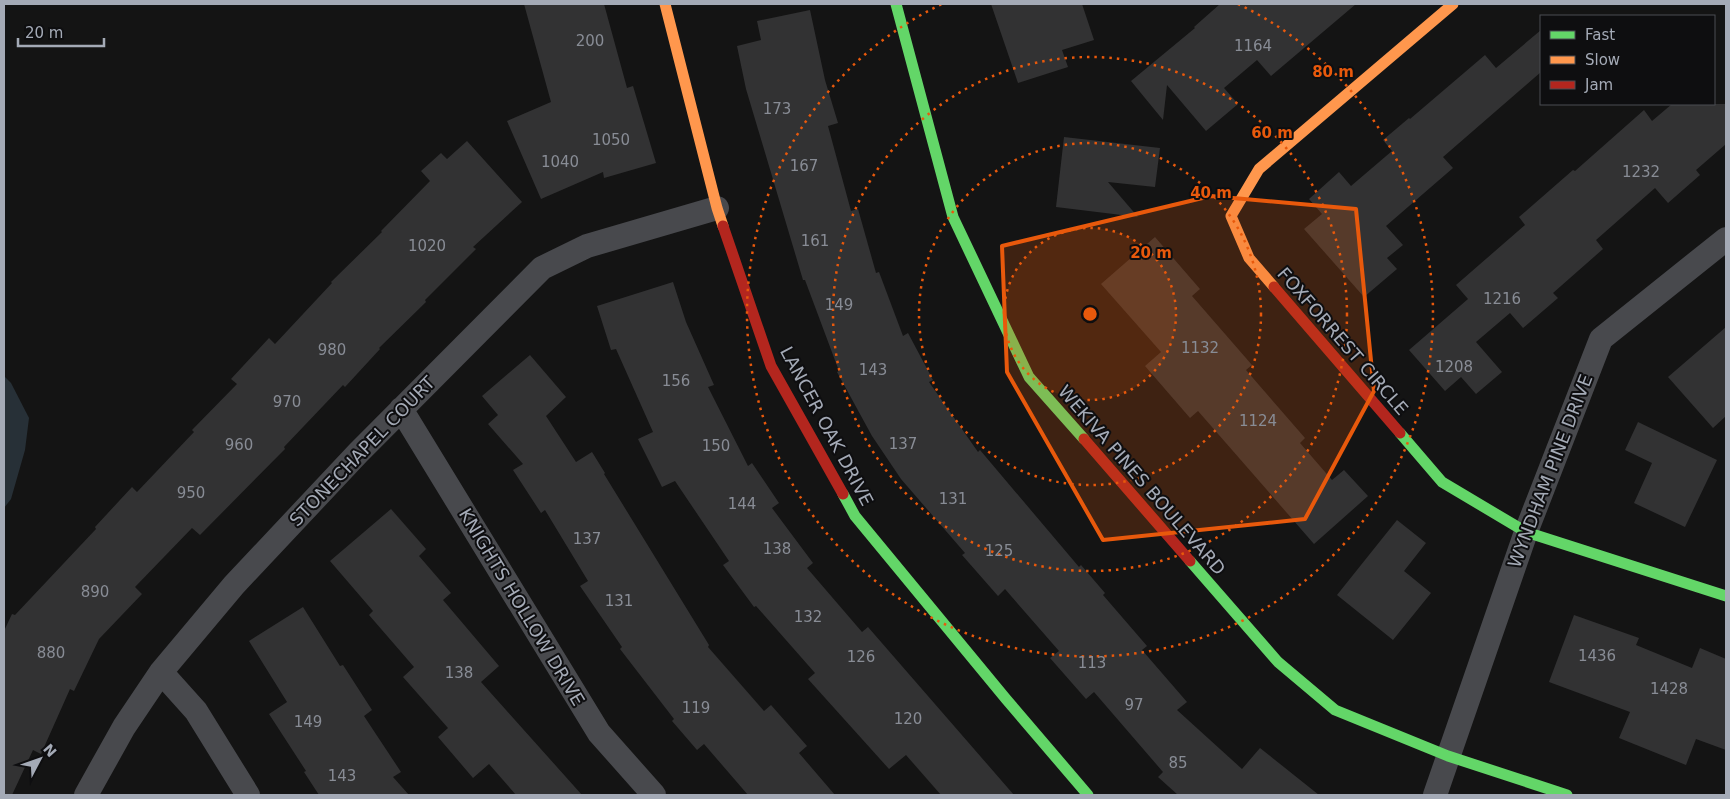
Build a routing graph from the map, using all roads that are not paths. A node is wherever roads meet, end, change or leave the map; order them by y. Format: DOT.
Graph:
graph roads {
  1 [pos="664,4"];
  2 [pos="896,4"];
  3 [pos="1454,4"];
  4 [pos="717,208"];
  5 [pos="1726,239"];
  6 [pos="401,409"];
  7 [pos="1526,532"];
  8 [pos="1726,596"];
  9 [pos="161,672"];
  10 [pos="1448,756"];
  11 [pos="86,795"];
  12 [pos="248,795"];
  13 [pos="654,795"];
  14 [pos="1088,795"];
  15 [pos="1436,795"];
  16 [pos="1567,795"];
  1 -- 4 [label="street, LANCER OAK DRIVE"];
  2 -- 10 [label="street, WEKIVA PINES BOULEVARD"];
  3 -- 7 [label="street, FOXFORREST CIRCLE"];
  4 -- 6 [label="street, STONECHAPEL COURT"];
  4 -- 14 [label="street, LANCER OAK DRIVE"];
  5 -- 7 [label="street, WYNDHAM PINE DRIVE"];
  6 -- 9 [label="street, STONECHAPEL COURT"];
  6 -- 13 [label="street, KNIGHTS HOLLOW DRIVE"];
  7 -- 8 [label="street, FOXFORREST CIRCLE"];
  7 -- 10 [label="street, WYNDHAM PINE DRIVE"];
  9 -- 11 [label="street, STONECHAPEL COURT"];
  9 -- 12 [label="street"];
  10 -- 15 [label="street, WYNDHAM PINE DRIVE"];
  10 -- 16 [label="street, WEKIVA PINES BOULEVARD"];
}
